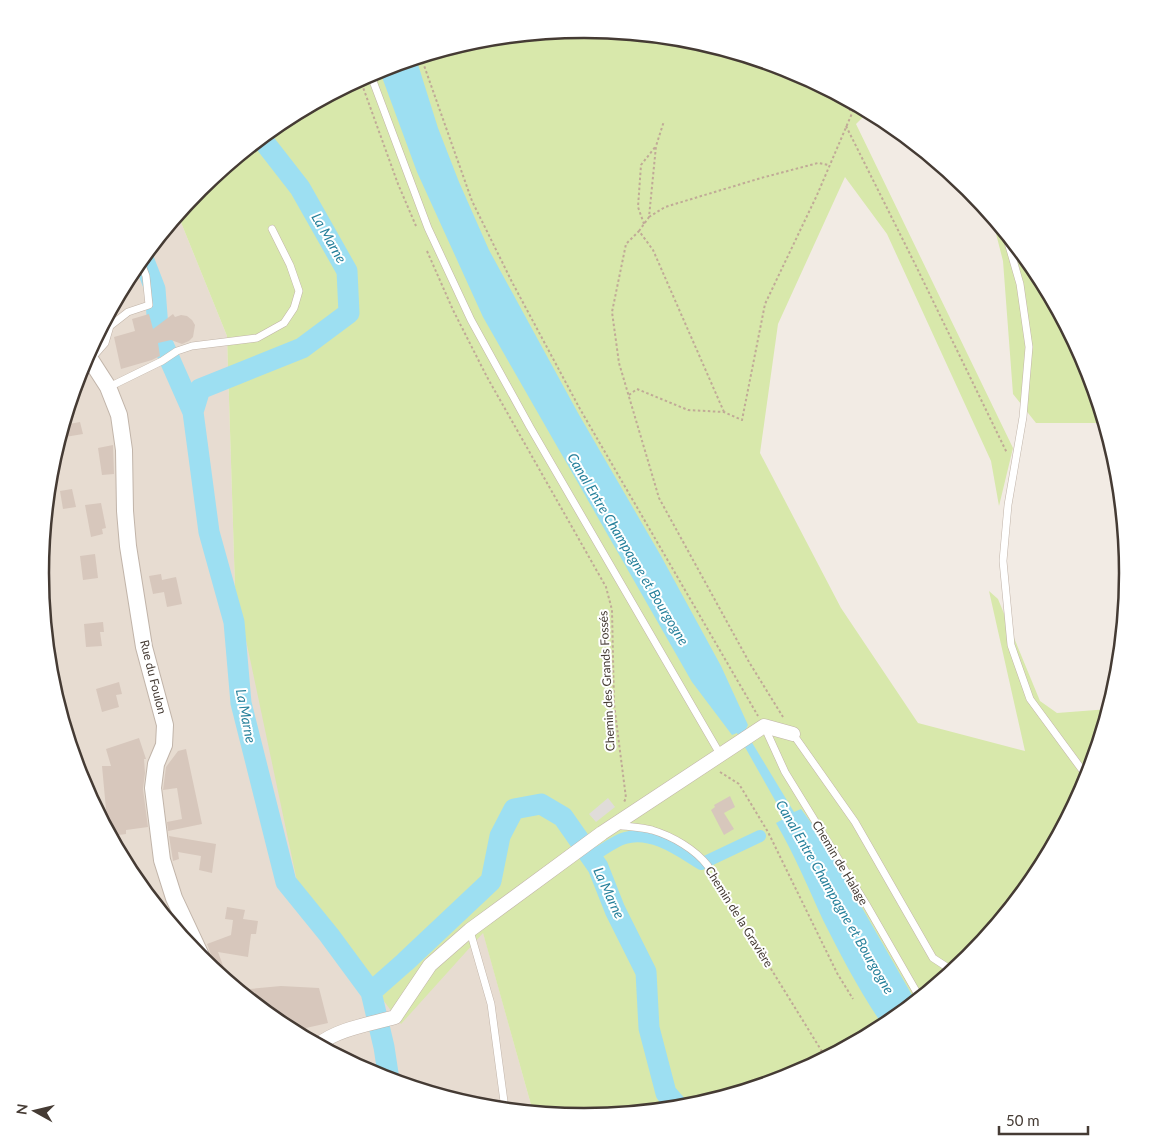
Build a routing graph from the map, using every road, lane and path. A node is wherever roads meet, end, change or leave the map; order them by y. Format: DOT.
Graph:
graph roads {
  1 [pos="423,63"];
  2 [pos="373,81"];
  3 [pos="849,107"];
  4 [pos="853,110"];
  5 [pos="851,114"];
  6 [pos="664,122"];
  7 [pos="846,126"];
  8 [pos="656,146"];
  9 [pos="829,165"];
  10 [pos="649,217"];
  11 [pos="644,224"];
  12 [pos="272,229"];
  13 [pos="639,231"];
  14 [pos="1010,248"];
  15 [pos="143,269"];
  16 [pos="98,349"];
  17 [pos="92,364"];
  18 [pos="108,387"];
  19 [pos="629,395"];
  20 [pos="724,412"];
  21 [pos="1014,469"];
  22 [pos="595,567"];
  23 [pos="758,729"];
  24 [pos="793,734"];
  25 [pos="725,750"];
  26 [pos="708,763"];
  27 [pos="1082,770"];
  28 [pos="614,824"];
  29 [pos="705,863"];
  30 [pos="470,930"];
  31 [pos="192,937"];
  32 [pos="947,967"];
  33 [pos="917,993"];
  34 [pos="853,999"];
  35 [pos="323,1040"];
  36 [pos="822,1052"];
  37 [pos="504,1102"];
  1 -- 23 [label="path"];
  2 -- 25 [label="lane"];
  3 -- 5 [label="path"];
  4 -- 5 [label="path"];
  5 -- 7 [label="path"];
  6 -- 8 [label="path"];
  7 -- 9 [label="path"];
  7 -- 21 [label="path"];
  8 -- 10 [label="path"];
  8 -- 11 [label="path"];
  9 -- 10 [label="path"];
  9 -- 20 [label="path"];
  10 -- 11 [label="path"];
  11 -- 13 [label="path"];
  12 -- 18 [label="lane"];
  13 -- 19 [label="path"];
  13 -- 20 [label="path"];
  14 -- 21 [label="lane"];
  15 -- 16 [label="lane"];
  17 -- 18 [label="street, Rue du Foulon"];
  18 -- 31 [label="street, Rue du Foulon"];
  19 -- 20 [label="path"];
  19 -- 24 [label="path"];
  21 -- 27 [label="lane"];
  22 -- 28 [label="path, Chemin des Grands Fossés"];
  23 -- 24 [label="street"];
  23 -- 25 [label="street"];
  23 -- 33 [label="lane, Chemin de Halage"];
  24 -- 32 [label="lane"];
  25 -- 26 [label="street"];
  26 -- 28 [label="street"];
  26 -- 34 [label="path"];
  28 -- 29 [label="lane, Chemin de la Gravière"];
  28 -- 30 [label="street"];
  29 -- 36 [label="path, Chemin de la Gravière"];
  30 -- 35 [label="street"];
  30 -- 37 [label="lane"];
}
